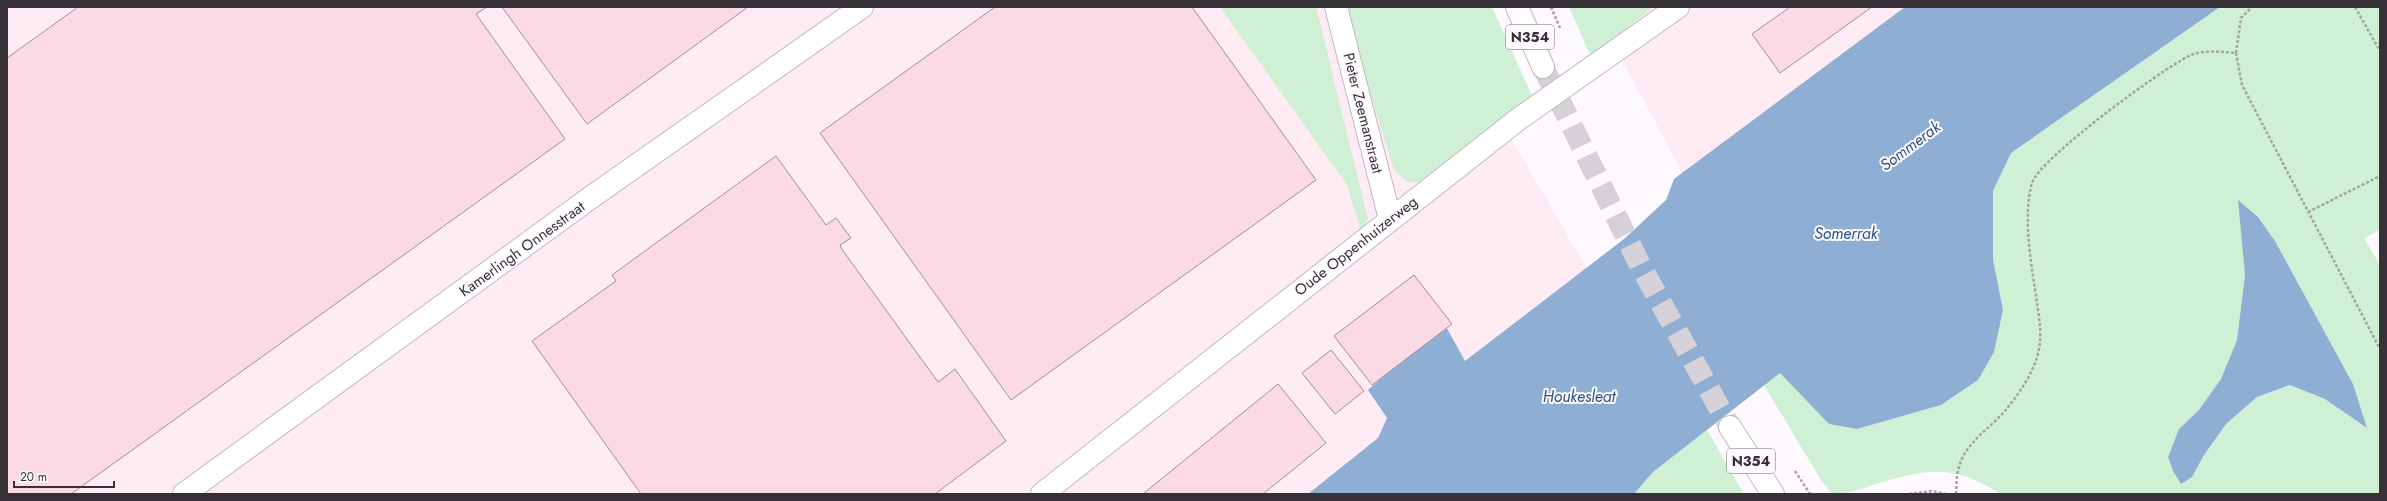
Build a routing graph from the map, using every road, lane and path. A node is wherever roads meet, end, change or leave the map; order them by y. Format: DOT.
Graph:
graph roads {
  1 [pos="862,7"];
  2 [pos="1336,7"];
  3 [pos="1517,7"];
  4 [pos="1551,7"];
  5 [pos="1678,7"];
  6 [pos="2252,7"];
  7 [pos="2355,7"];
  8 [pos="1562,33"];
  9 [pos="2380,51"];
  10 [pos="2236,53"];
  11 [pos="1543,67"];
  12 [pos="2380,176"];
  13 [pos="2308,212"];
  14 [pos="1390,219"];
  15 [pos="2380,349"];
  16 [pos="1730,427"];
  17 [pos="184,494"];
  18 [pos="1042,494"];
  19 [pos="1773,494"];
  20 [pos="1909,494"];
  21 [pos="1946,494"];
  22 [pos="1956,494"];
  1 -- 17 [label="street, Kamerlingh Onnesstraat"];
  2 -- 14 [label="street, Pieter Zeemanstraat"];
  3 -- 11 [label="street, N354"];
  4 -- 8 [label="path"];
  5 -- 14 [label="street, Oude Oppenhuizerweg"];
  6 -- 10 [label="path"];
  7 -- 9 [label="path"];
  10 -- 13 [label="path"];
  10 -- 22 [label="path"];
  12 -- 13 [label="path"];
  13 -- 15 [label="path"];
  14 -- 18 [label="street, Oude Oppenhuizerweg"];
  16 -- 19 [label="street, N354"];
  20 -- 21 [label="path"];
}
